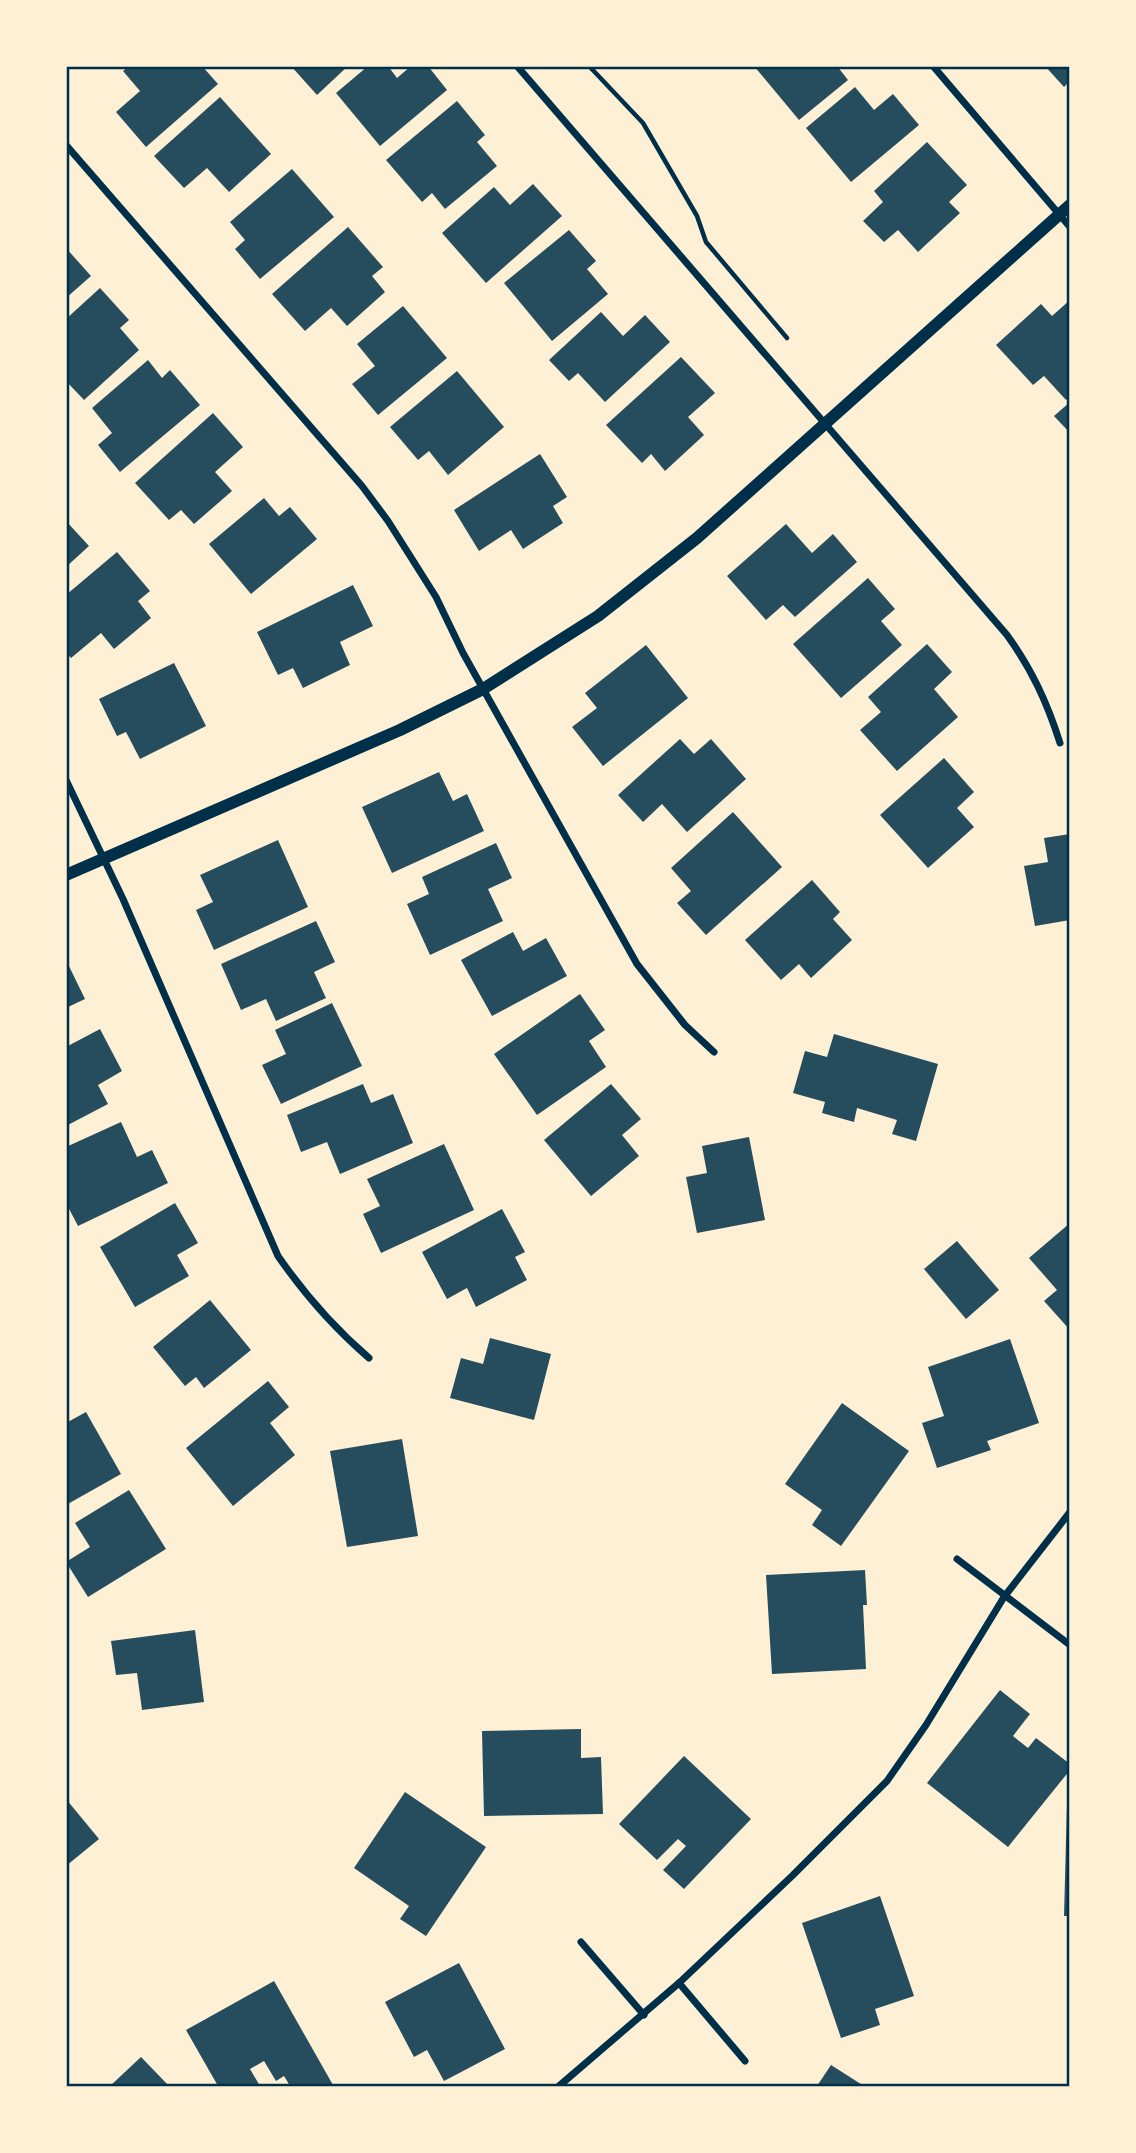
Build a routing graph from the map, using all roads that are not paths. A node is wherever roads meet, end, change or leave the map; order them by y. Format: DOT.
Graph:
graph roads {
  1 [pos="517,66"];
  2 [pos="933,66"];
  3 [pos="66,145"];
  4 [pos="1069,205"];
  5 [pos="1059,215"];
  6 [pos="1069,227"];
  7 [pos="823,424"];
  8 [pos="483,689"];
  9 [pos="1059,743"];
  10 [pos="66,780"];
  11 [pos="104,859"];
  12 [pos="66,875"];
  13 [pos="713,1052"];
  14 [pos="369,1358"];
  15 [pos="1069,1512"];
  16 [pos="957,1559"];
  17 [pos="1004,1597"];
  18 [pos="1069,1645"];
  19 [pos="581,1942"];
  20 [pos="679,1983"];
  21 [pos="644,2015"];
  22 [pos="745,2061"];
  23 [pos="559,2087"];
  1 -- 7 [label="street"];
  2 -- 5 [label="street"];
  3 -- 8 [label="street"];
  4 -- 5 [label="street"];
  5 -- 6 [label="street"];
  5 -- 7 [label="street"];
  7 -- 8 [label="street"];
  7 -- 9 [label="street"];
  8 -- 11 [label="street"];
  8 -- 13 [label="street"];
  10 -- 11 [label="street"];
  11 -- 12 [label="street"];
  11 -- 14 [label="street"];
  15 -- 17 [label="street"];
  16 -- 17 [label="street"];
  17 -- 18 [label="street"];
  17 -- 20 [label="street"];
  19 -- 21 [label="street"];
  20 -- 21 [label="street"];
  20 -- 22 [label="street"];
  21 -- 23 [label="street"];
}
